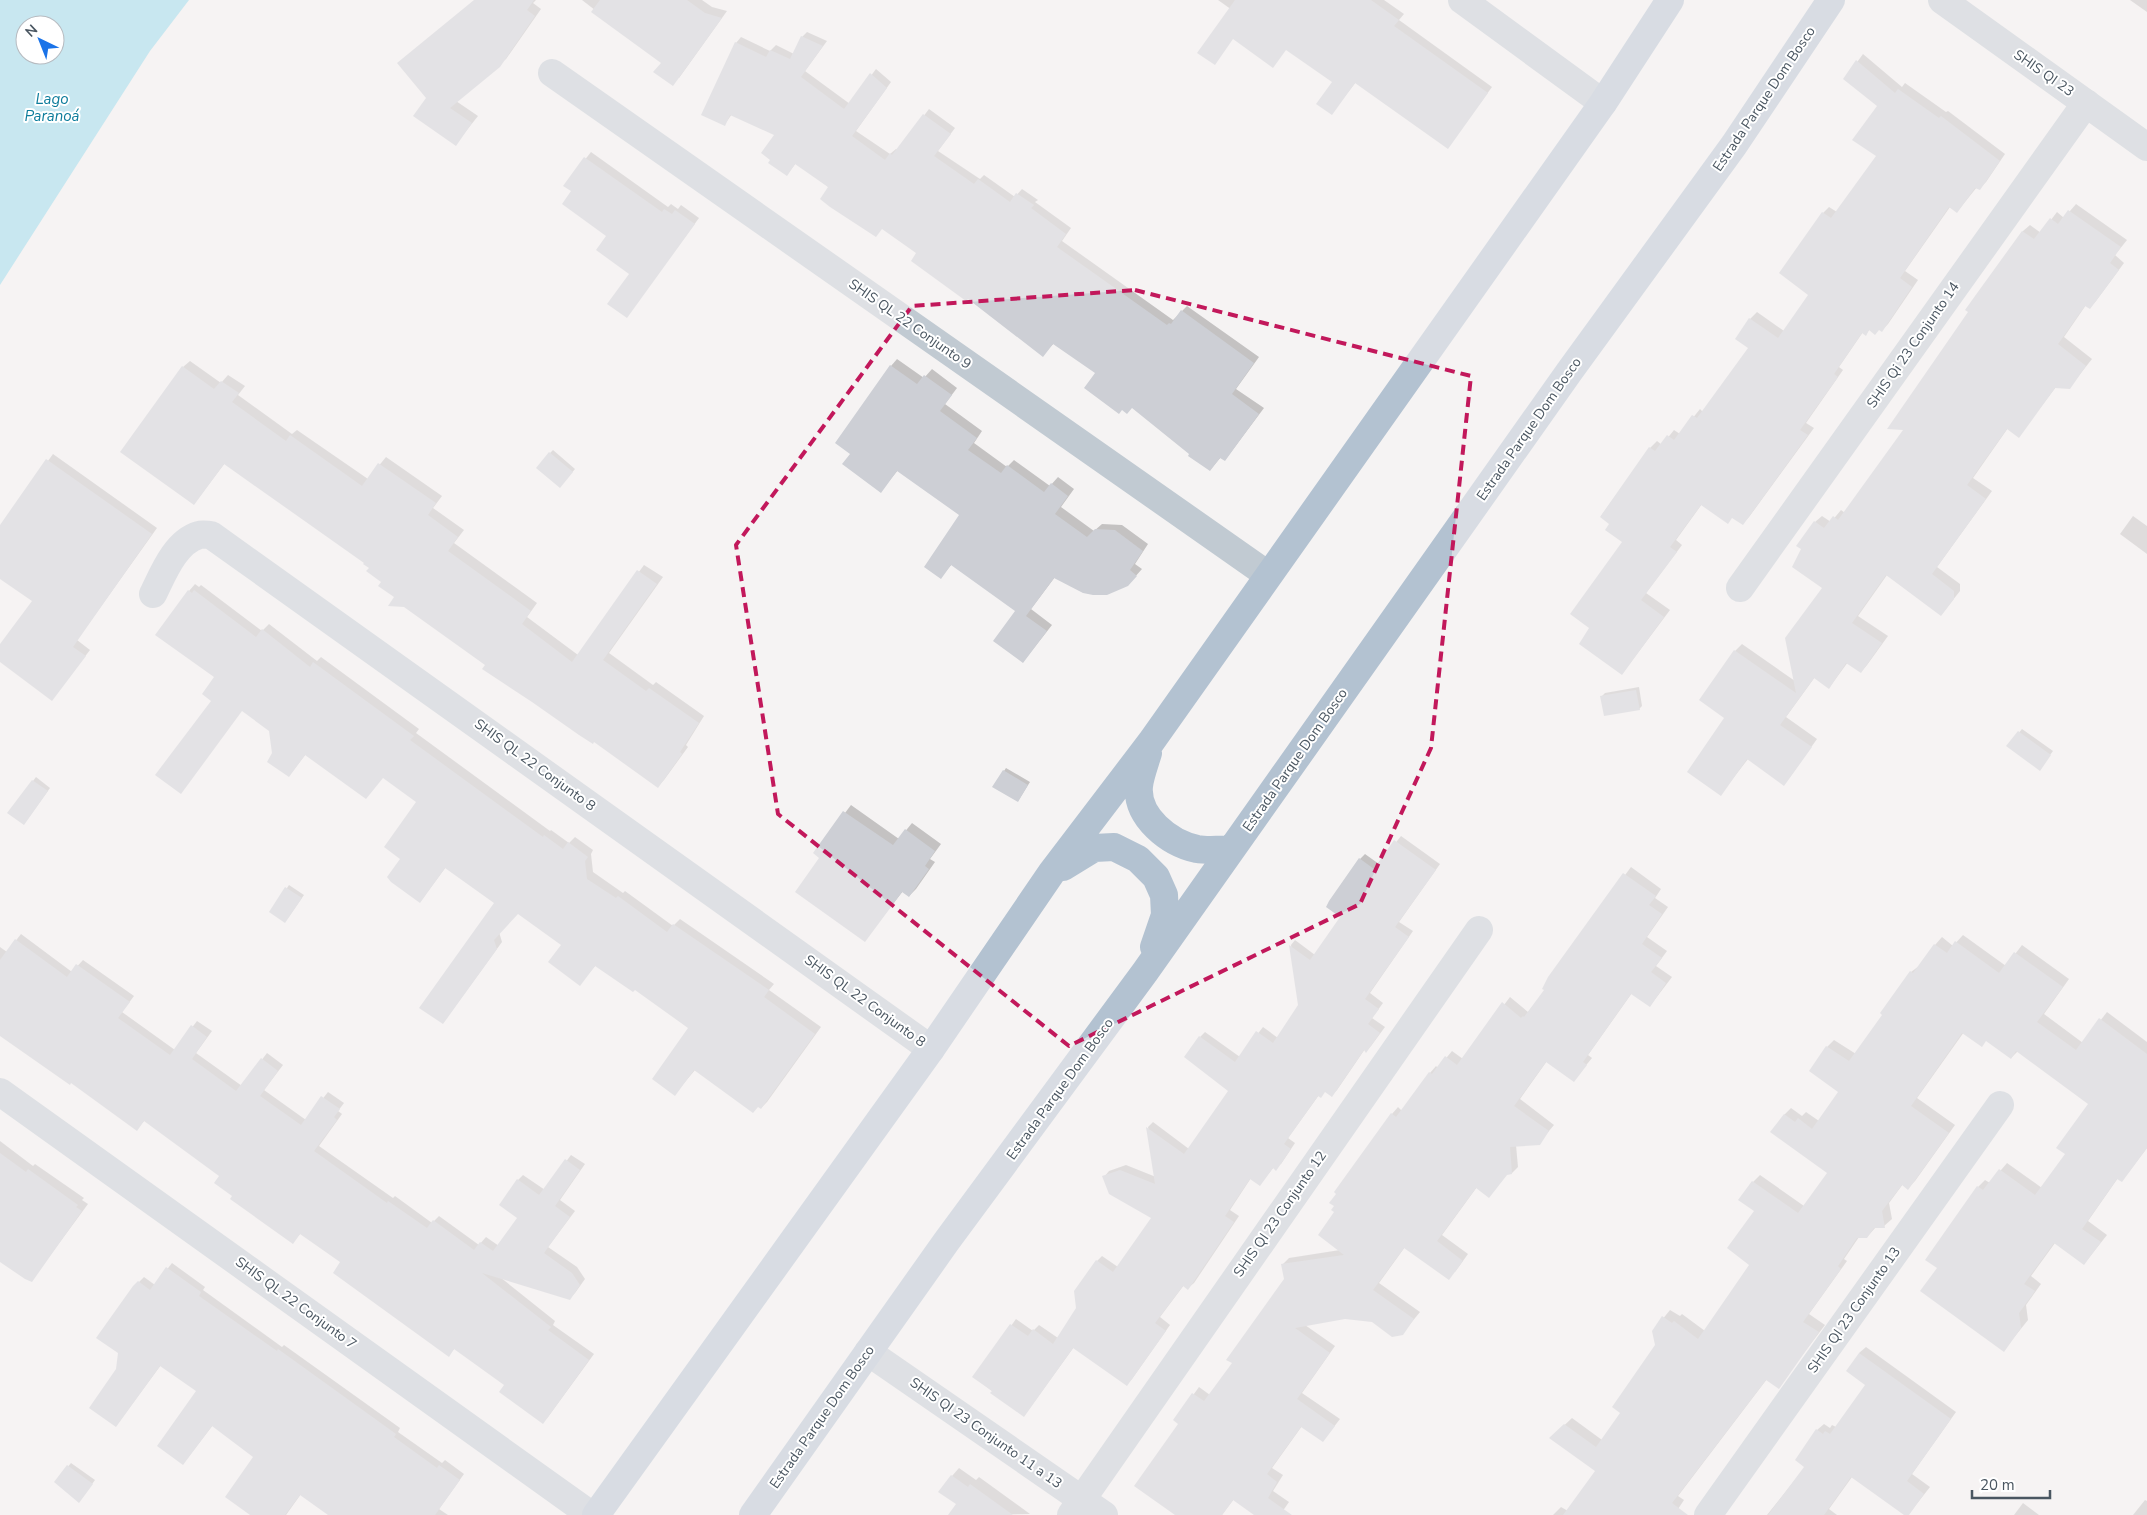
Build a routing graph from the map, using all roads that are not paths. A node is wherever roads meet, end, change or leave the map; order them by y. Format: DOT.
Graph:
graph roads {
  1 [pos="1462,0"];
  2 [pos="1670,0"];
  3 [pos="1831,0"];
  4 [pos="1942,0"];
  5 [pos="552,73"];
  6 [pos="1603,102"];
  7 [pos="2086,103"];
  8 [pos="2147,147"];
  9 [pos="1268,575"];
  10 [pos="1740,588"];
  11 [pos="153,594"];
  12 [pos="1151,742"];
  13 [pos="1231,850"];
  14 [pos="1052,872"];
  15 [pos="1479,930"];
  16 [pos="1145,972"];
  17 [pos="931,1049"];
  18 [pos="0,1092"];
  19 [pos="2000,1105"];
  20 [pos="868,1352"];
  21 [pos="1076,1507"];
  22 [pos="591,1515"];
  23 [pos="596,1515"];
  24 [pos="753,1515"];
  25 [pos="1104,1515"];
  26 [pos="1708,1515"];
  1 -- 6 [label="street"];
  2 -- 6 [label="main road"];
  3 -- 13 [label="main road, Estrada Parque Dom Bosco"];
  4 -- 7 [label="street, SHIS QI 23"];
  5 -- 9 [label="street, SHIS QL 22 Conjunto 9"];
  6 -- 9 [label="main road"];
  7 -- 8 [label="street, SHIS QI 23"];
  7 -- 10 [label="street, SHIS Qi 23 Conjunto 14"];
  9 -- 12 [label="main road"];
  11 -- 17 [label="street, SHIS QL 22 Conjunto 8"];
  12 -- 13 [label="main road"];
  12 -- 14 [label="main road"];
  13 -- 16 [label="main road, Estrada Parque Dom Bosco"];
  14 -- 16 [label="main road"];
  14 -- 17 [label="main road"];
  15 -- 21 [label="street, SHIS QI 23 Conjunto 12"];
  16 -- 20 [label="main road, Estrada Parque Dom Bosco"];
  17 -- 23 [label="main road"];
  18 -- 22 [label="street, SHIS QL 22 Conjunto 7"];
  19 -- 26 [label="street, SHIS QI 23 Conjunto 13"];
  20 -- 21 [label="street, SHIS QI 23 Conjunto 11 a 13"];
  20 -- 24 [label="main road, Estrada Parque Dom Bosco"];
  21 -- 25 [label="street, SHIS QI 23 Conjunto 11 a 13"];
}
